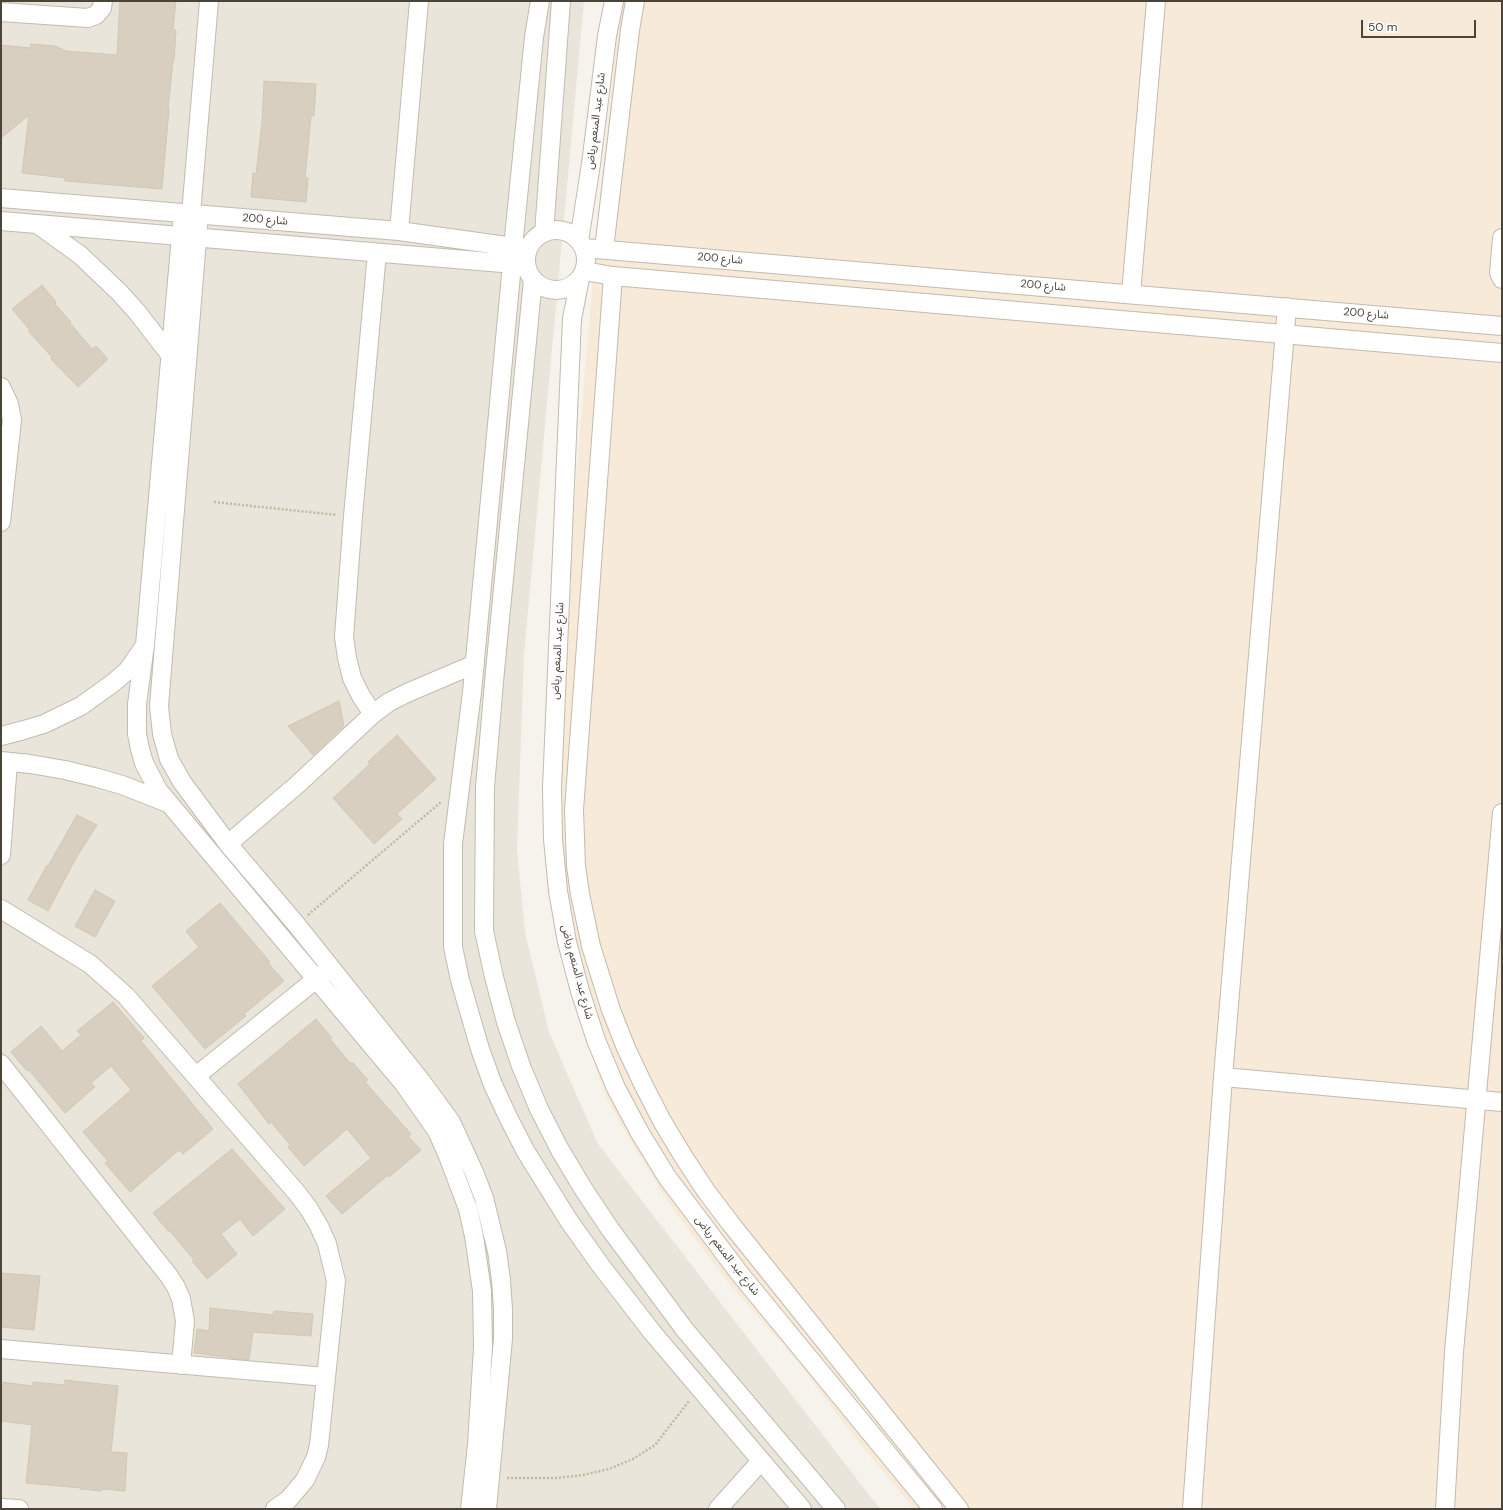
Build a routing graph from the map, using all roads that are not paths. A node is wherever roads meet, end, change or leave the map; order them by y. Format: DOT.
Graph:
graph roads {
  1 [pos="103,1"];
  2 [pos="209,1"];
  3 [pos="419,1"];
  4 [pos="540,1"];
  5 [pos="561,1"];
  6 [pos="614,1"];
  7 [pos="635,1"];
  8 [pos="1156,1"];
  9 [pos="1,12"];
  10 [pos="1,198"];
  11 [pos="191,214"];
  12 [pos="1,221"];
  13 [pos="37,223"];
  14 [pos="399,231"];
  15 [pos="544,233"];
  16 [pos="190,237"];
  17 [pos="1502,238"];
  18 [pos="581,245"];
  19 [pos="604,249"];
  20 [pos="377,253"];
  21 [pos="522,261"];
  22 [pos="582,274"];
  23 [pos="613,276"];
  24 [pos="1502,278"];
  25 [pos="1131,294"];
  26 [pos="1287,307"];
  27 [pos="1502,326"];
  28 [pos="1284,334"];
  29 [pos="1502,353"];
  30 [pos="171,356"];
  31 [pos="1,387"];
  32 [pos="1,522"];
  33 [pos="145,645"];
  34 [pos="164,645"];
  35 [pos="475,664"];
  36 [pos="372,714"];
  37 [pos="1,736"];
  38 [pos="5,761"];
  39 [pos="168,803"];
  40 [pos="1502,813"];
  41 [pos="228,844"];
  42 [pos="1,855"];
  43 [pos="1,909"];
  44 [pos="331,967"];
  45 [pos="316,979"];
  46 [pos="1,1064"];
  47 [pos="196,1076"];
  48 [pos="1223,1077"];
  49 [pos="1477,1100"];
  50 [pos="1502,1102"];
  51 [pos="1,1349"];
  52 [pos="181,1365"];
  53 [pos="326,1377"];
  54 [pos="761,1461"];
  55 [pos="1,1508"];
  56 [pos="18,1509"];
  57 [pos="275,1509"];
  58 [pos="470,1509"];
  59 [pos="487,1509"];
  60 [pos="718,1509"];
  61 [pos="802,1509"];
  62 [pos="836,1509"];
  63 [pos="933,1509"];
  64 [pos="959,1509"];
  65 [pos="1192,1509"];
  66 [pos="1445,1509"];
  1 -- 9 [label="street"];
  2 -- 11 [label="street"];
  3 -- 14 [label="street"];
  4 -- 21 [label="street"];
  5 -- 15 [label="street"];
  6 -- 18 [label="street, شارع عبد المنعم رياض"];
  7 -- 19 [label="street"];
  8 -- 25 [label="street"];
  10 -- 11 [label="street, شارع 200"];
  11 -- 14 [label="street, شارع 200"];
  11 -- 16 [label="street"];
  12 -- 13 [label="street, شارع 200"];
  13 -- 16 [label="street, شارع 200"];
  13 -- 30 [label="street"];
  14 -- 21 [label="street, شارع 200"];
  15 -- 18 [label="street"];
  15 -- 21 [label="street"];
  16 -- 20 [label="street, شارع 200"];
  16 -- 30 [label="street"];
  16 -- 34 [label="street"];
  17 -- 24 [label="street"];
  18 -- 19 [label="street, شارع 200"];
  18 -- 22 [label="street"];
  19 -- 25 [label="street, شارع 200"];
  20 -- 21 [label="street, شارع 200"];
  20 -- 36 [label="street"];
  21 -- 22 [label="street"];
  21 -- 35 [label="street"];
  21 -- 62 [label="street"];
  22 -- 23 [label="street"];
  22 -- 63 [label="street, شارع عبد المنعم رياض"];
  23 -- 28 [label="street"];
  23 -- 64 [label="street"];
  25 -- 26 [label="street, شارع 200"];
  26 -- 27 [label="street, شارع 200"];
  26 -- 28 [label="street"];
  28 -- 29 [label="street"];
  28 -- 48 [label="street"];
  30 -- 33 [label="street"];
  31 -- 32 [label="street"];
  33 -- 34 [label="street"];
  33 -- 37 [label="street"];
  33 -- 39 [label="street"];
  34 -- 41 [label="street"];
  35 -- 36 [label="street"];
  35 -- 54 [label="street"];
  36 -- 41 [label="street"];
  38 -- 39 [label="street"];
  38 -- 42 [label="street"];
  39 -- 45 [label="street"];
  40 -- 49 [label="street"];
  41 -- 44 [label="street"];
  43 -- 47 [label="street"];
  44 -- 45 [label="street"];
  44 -- 59 [label="street"];
  45 -- 47 [label="street"];
  45 -- 58 [label="street"];
  46 -- 52 [label="street"];
  47 -- 53 [label="street"];
  48 -- 49 [label="street"];
  48 -- 65 [label="street"];
  49 -- 50 [label="street"];
  49 -- 66 [label="street"];
  51 -- 52 [label="street"];
  52 -- 53 [label="street"];
  53 -- 57 [label="street"];
  54 -- 60 [label="street"];
  54 -- 61 [label="street"];
  55 -- 56 [label="street"];
}
